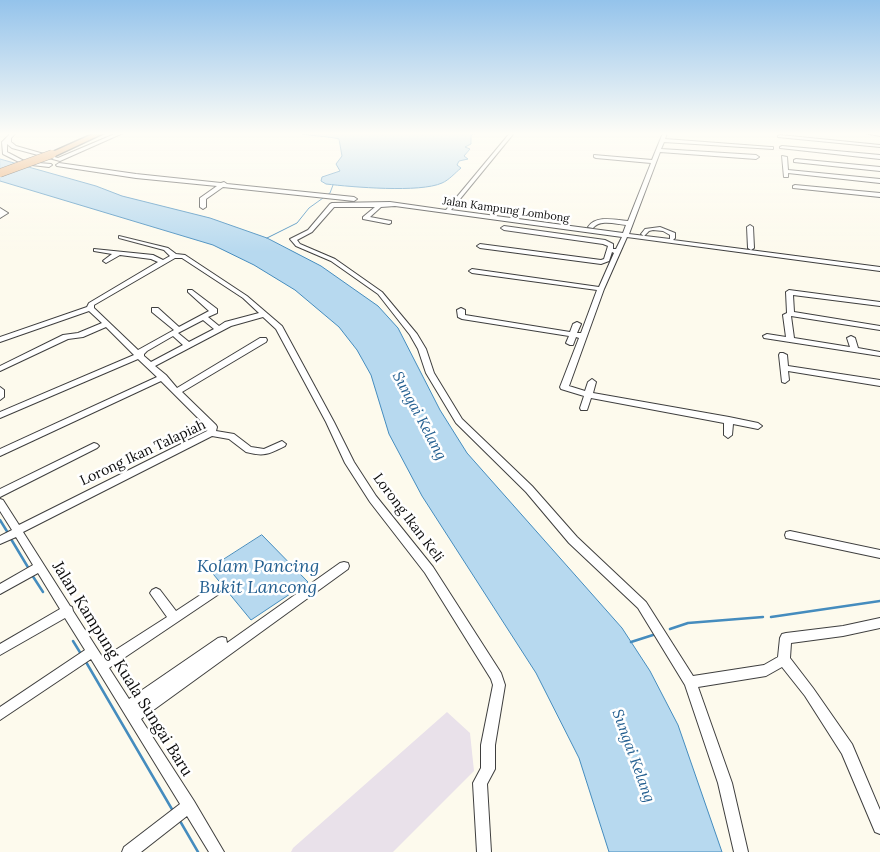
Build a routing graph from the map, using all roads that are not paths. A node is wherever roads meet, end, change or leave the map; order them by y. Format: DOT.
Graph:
graph roads {
  1 [pos="116,173"];
  2 [pos="479,173"];
  3 [pos="650,173"];
  4 [pos="786,173"];
  5 [pos="806,173"];
  6 [pos="880,181"];
  7 [pos="224,184"];
  8 [pos="795,187"];
  9 [pos="880,194"];
  10 [pos="386,203"];
  11 [pos="394,204"];
  12 [pos="379,206"];
  13 [pos="203,207"];
  14 [pos="0,210"];
  15 [pos="448,211"];
  16 [pos="0,216"];
  17 [pos="389,222"];
  18 [pos="630,223"];
  19 [pos="591,227"];
  20 [pos="750,227"];
  21 [pos="504,228"];
  22 [pos="626,234"];
  23 [pos="121,237"];
  24 [pos="480,246"];
  25 [pos="751,248"];
  26 [pos="96,250"];
  27 [pos="610,250"];
  28 [pos="118,252"];
  29 [pos="618,252"];
  30 [pos="174,256"];
  31 [pos="106,261"];
  32 [pos="162,262"];
  33 [pos="880,264"];
  34 [pos="880,269"];
  35 [pos="472,270"];
  36 [pos="601,289"];
  37 [pos="190,291"];
  38 [pos="880,304"];
  39 [pos="90,308"];
  40 [pos="154,310"];
  41 [pos="461,310"];
  42 [pos="265,314"];
  43 [pos="791,314"];
  44 [pos="204,317"];
  45 [pos="107,324"];
  46 [pos="577,324"];
  47 [pos="880,328"];
  48 [pos="219,329"];
  49 [pos="176,332"];
  50 [pos="573,334"];
  51 [pos="583,336"];
  52 [pos="767,336"];
  53 [pos="851,338"];
  54 [pos="790,339"];
  55 [pos="0,340"];
  56 [pos="263,340"];
  57 [pos="570,343"];
  58 [pos="190,346"];
  59 [pos="854,349"];
  60 [pos="140,354"];
  61 [pos="880,354"];
  62 [pos="783,355"];
  63 [pos="151,365"];
  64 [pos="784,368"];
  65 [pos="0,369"];
  66 [pos="163,377"];
  67 [pos="785,380"];
  68 [pos="592,382"];
  69 [pos="880,383"];
  70 [pos="0,390"];
  71 [pos="178,391"];
  72 [pos="589,395"];
  73 [pos="0,397"];
  74 [pos="584,408"];
  75 [pos="0,416"];
  76 [pos="729,420"];
  77 [pos="758,426"];
  78 [pos="211,433"];
  79 [pos="728,436"];
  80 [pos="282,444"];
  81 [pos="94,446"];
  82 [pos="0,453"];
  83 [pos="0,492"];
  84 [pos="0,502"];
  85 [pos="17,531"];
  86 [pos="790,535"];
  87 [pos="0,540"];
  88 [pos="880,554"];
  89 [pos="40,566"];
  90 [pos="344,566"];
  91 [pos="0,589"];
  92 [pos="218,589"];
  93 [pos="156,594"];
  94 [pos="68,610"];
  95 [pos="174,618"];
  96 [pos="880,623"];
  97 [pos="222,642"];
  98 [pos="0,650"];
  99 [pos="93,651"];
  100 [pos="784,660"];
  101 [pos="102,666"];
  102 [pos="690,682"];
  103 [pos="131,712"];
  104 [pos="0,714"];
  105 [pos="181,813"];
  106 [pos="880,827"];
  107 [pos="129,852"];
  108 [pos="217,852"];
  109 [pos="484,852"];
  110 [pos="741,852"];
  1 -- 7 [label="street"];
  2 -- 15 [label="street"];
  3 -- 18 [label="street"];
  4 -- 5 [label="street"];
  5 -- 6 [label="street"];
  7 -- 10 [label="street"];
  7 -- 13 [label="street"];
  8 -- 9 [label="street"];
  10 -- 11 [label="street, Jalan Kampung Lombong"];
  10 -- 15 [label="street, Jalan Kampung Lombong"];
  11 -- 12 [label="street"];
  11 -- 15 [label="street, Jalan Kampung Lombong"];
  12 -- 17 [label="street"];
  12 -- 102 [label="street"];
  14 -- 16 [label="street"];
  15 -- 19 [label="street, Jalan Kampung Lombong"];
  15 -- 22 [label="street, Jalan Kampung Lombong"];
  18 -- 19 [label="street"];
  18 -- 22 [label="street"];
  19 -- 22 [label="street, Jalan Kampung Lombong"];
  20 -- 25 [label="street"];
  21 -- 27 [label="street"];
  22 -- 25 [label="street, Jalan Kampung Lombong"];
  22 -- 29 [label="street"];
  22 -- 34 [label="street, Jalan Kampung Lombong"];
  23 -- 30 [label="street, Lorong Ikan Keli"];
  24 -- 27 [label="street"];
  25 -- 33 [label="street, Jalan Kampung Lombong"];
  26 -- 28 [label="street"];
  27 -- 29 [label="street"];
  28 -- 31 [label="street"];
  28 -- 32 [label="street"];
  29 -- 36 [label="street"];
  30 -- 32 [label="street"];
  30 -- 42 [label="street, Lorong Ikan Keli"];
  32 -- 39 [label="street"];
  35 -- 36 [label="street"];
  36 -- 51 [label="street"];
  37 -- 44 [label="street"];
  38 -- 43 [label="street"];
  39 -- 45 [label="street"];
  39 -- 55 [label="street"];
  40 -- 49 [label="street"];
  41 -- 50 [label="street"];
  42 -- 48 [label="street"];
  42 -- 109 [label="street, Lorong Ikan Keli"];
  43 -- 47 [label="street"];
  43 -- 54 [label="street"];
  44 -- 48 [label="street"];
  44 -- 49 [label="street"];
  45 -- 60 [label="street"];
  45 -- 65 [label="street"];
  46 -- 50 [label="street"];
  48 -- 58 [label="street"];
  49 -- 58 [label="street"];
  49 -- 60 [label="street"];
  50 -- 51 [label="street"];
  50 -- 57 [label="street"];
  51 -- 72 [label="street"];
  52 -- 54 [label="street"];
  53 -- 59 [label="street"];
  54 -- 59 [label="street"];
  56 -- 71 [label="street"];
  58 -- 63 [label="street"];
  59 -- 61 [label="street"];
  60 -- 63 [label="street"];
  60 -- 75 [label="street"];
  62 -- 64 [label="street"];
  63 -- 66 [label="street"];
  64 -- 67 [label="street"];
  64 -- 69 [label="street"];
  66 -- 71 [label="street"];
  66 -- 82 [label="street"];
  68 -- 72 [label="street"];
  70 -- 73 [label="street"];
  71 -- 78 [label="street"];
  72 -- 74 [label="street"];
  72 -- 76 [label="street"];
  76 -- 77 [label="street"];
  76 -- 79 [label="street"];
  78 -- 80 [label="street, Lorong Ikan Talapiah"];
  78 -- 85 [label="street, Lorong Ikan Talapiah"];
  81 -- 83 [label="street"];
  84 -- 85 [label="street, Jalan Kampung Kuala Sungai Baru"];
  85 -- 87 [label="street"];
  85 -- 89 [label="street, Jalan Kampung Kuala Sungai Baru"];
  86 -- 88 [label="street"];
  89 -- 91 [label="street"];
  89 -- 94 [label="street, Jalan Kampung Kuala Sungai Baru"];
  90 -- 103 [label="street"];
  92 -- 95 [label="street"];
  93 -- 95 [label="street"];
  94 -- 98 [label="street"];
  94 -- 99 [label="street, Jalan Kampung Kuala Sungai Baru"];
  95 -- 101 [label="street"];
  96 -- 100 [label="street"];
  97 -- 103 [label="street"];
  99 -- 101 [label="street, Jalan Kampung Kuala Sungai Baru"];
  99 -- 104 [label="street"];
  100 -- 102 [label="street"];
  100 -- 106 [label="street"];
  101 -- 103 [label="street, Jalan Kampung Kuala Sungai Baru"];
  102 -- 110 [label="street"];
  103 -- 105 [label="street, Jalan Kampung Kuala Sungai Baru"];
  105 -- 107 [label="street"];
  105 -- 108 [label="street, Jalan Kampung Kuala Sungai Baru"];
}
